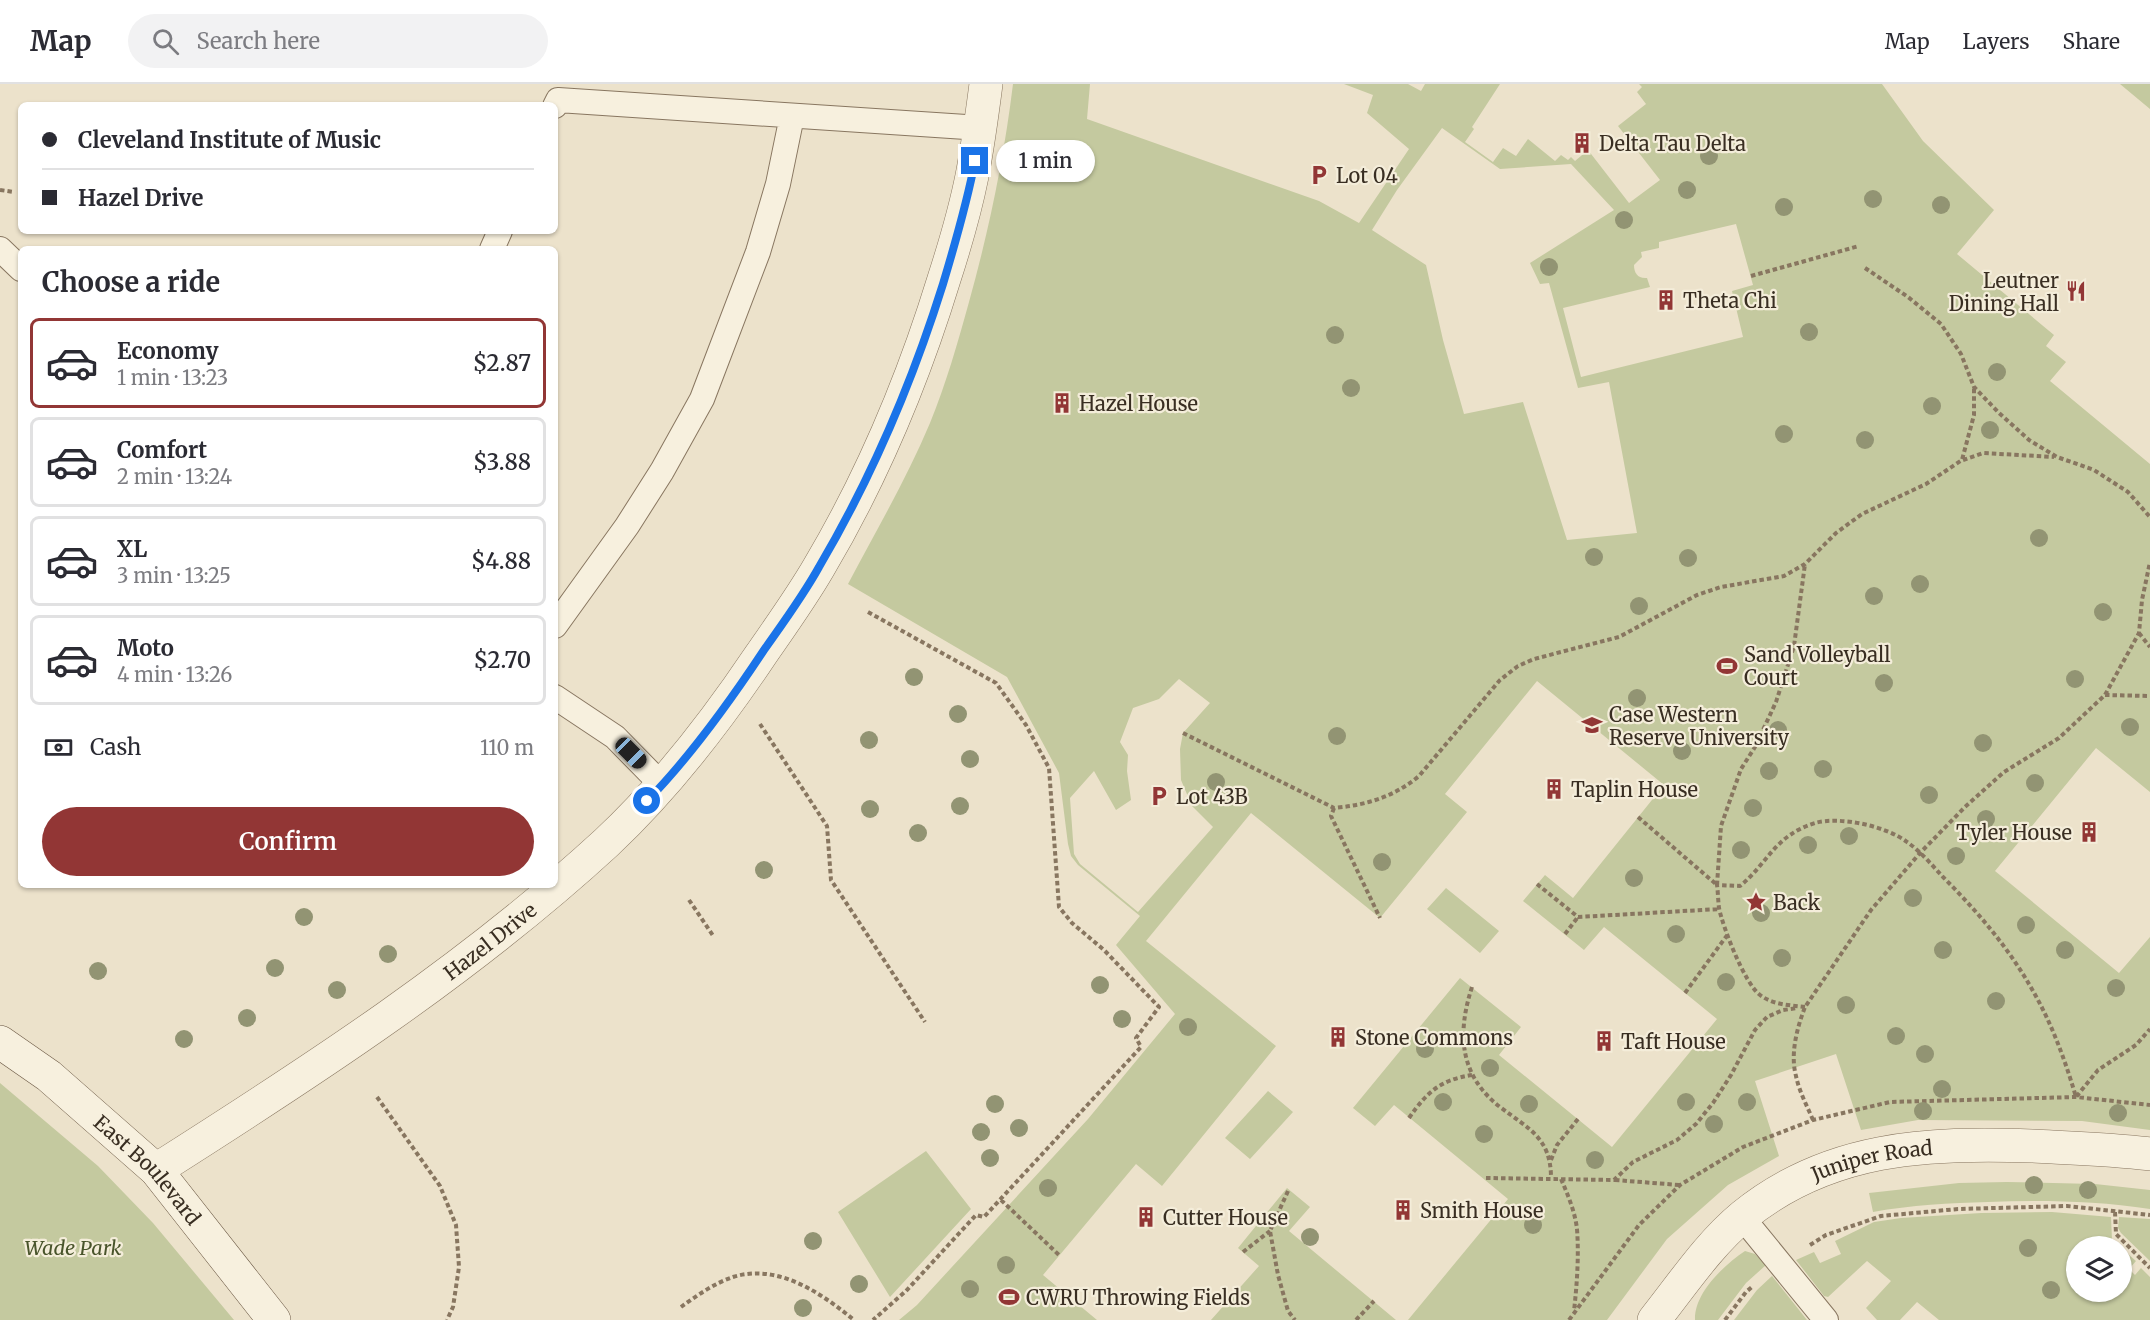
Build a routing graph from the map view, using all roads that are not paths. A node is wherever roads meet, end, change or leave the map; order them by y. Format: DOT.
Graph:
graph roads {
  1 [pos="986,84"];
  2 [pos="557,102"];
  3 [pos="792,116"];
  4 [pos="981,128"];
  5 [pos="0,249"];
  6 [pos="18,266"];
  7 [pos="558,622"];
  8 [pos="558,699"];
  9 [pos="662,785"];
  10 [pos="558,884"];
  11 [pos="554,888"];
  12 [pos="0,1042"];
  13 [pos="2150,1154"];
  14 [pos="156,1170"];
  15 [pos="1742,1217"];
  16 [pos="273,1320"];
  17 [pos="1654,1320"];
  18 [pos="1826,1320"];
  1 -- 4 [label="street, Hazel Drive"];
  2 -- 3 [label="lane"];
  3 -- 4 [label="lane"];
  3 -- 7 [label="lane"];
  4 -- 9 [label="street, Hazel Drive"];
  5 -- 6 [label="lane"];
  8 -- 9 [label="lane"];
  9 -- 10 [label="street, Hazel Drive"];
  11 -- 14 [label="street, Hazel Drive"];
  12 -- 14 [label="street, East Boulevard"];
  13 -- 15 [label="street, Juniper Road"];
  14 -- 16 [label="street, East Boulevard"];
  15 -- 17 [label="street, Juniper Road"];
  15 -- 18 [label="lane"];
}
